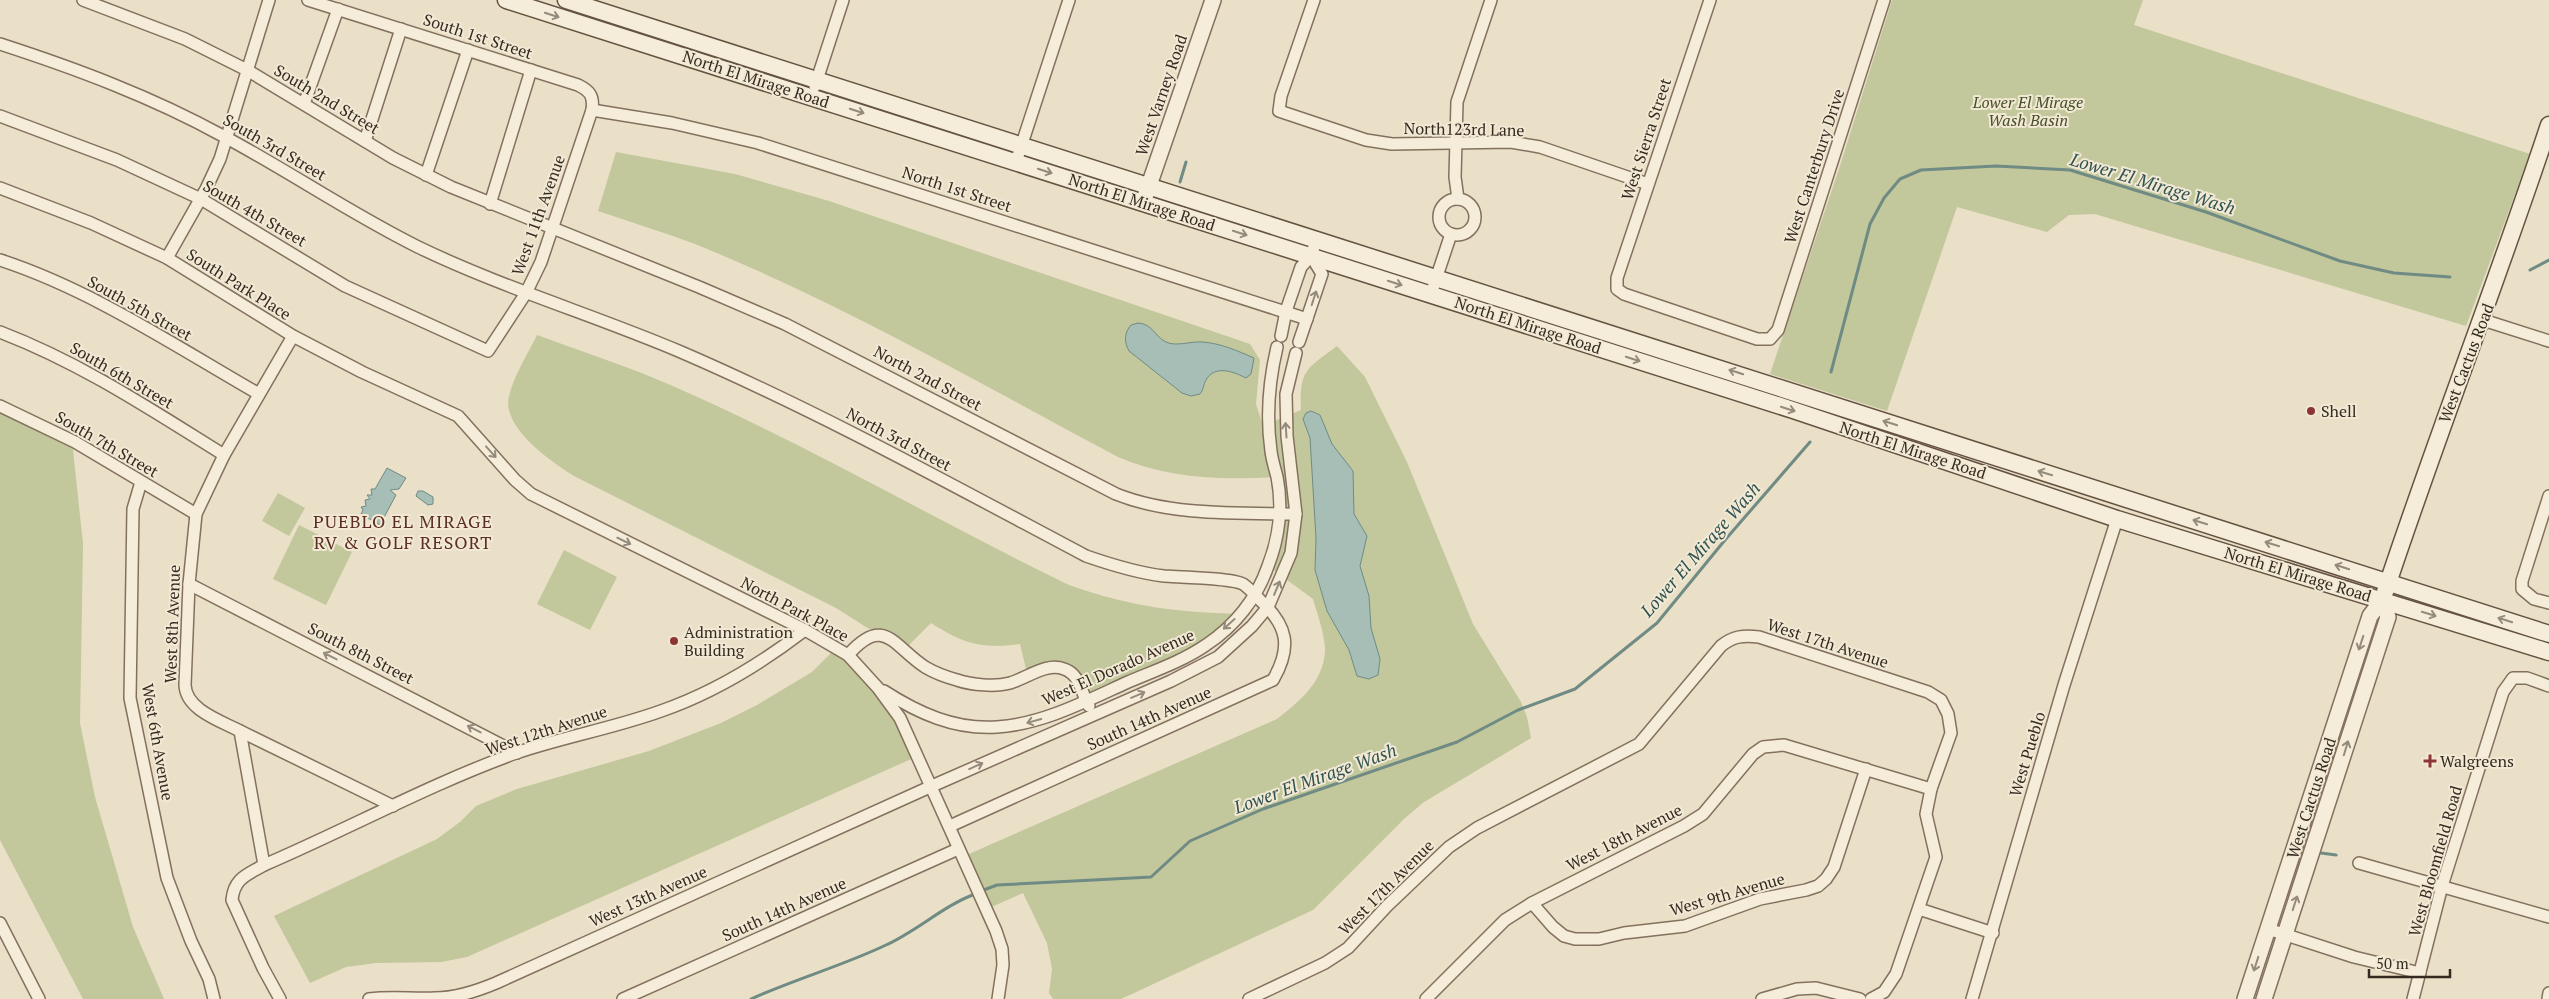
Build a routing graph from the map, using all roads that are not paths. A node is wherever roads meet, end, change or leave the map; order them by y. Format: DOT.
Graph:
graph roads {
  1 [pos="83,0"];
  2 [pos="269,0"];
  3 [pos="308,0"];
  4 [pos="506,0"];
  5 [pos="566,0"];
  6 [pos="843,0"];
  7 [pos="1070,0"];
  8 [pos="1213,0"];
  9 [pos="1314,0"];
  10 [pos="1491,0"];
  11 [pos="1710,0"];
  12 [pos="1884,0"];
  13 [pos="523,3"];
  14 [pos="338,9"];
  15 [pos="401,29"];
  16 [pos="0,44"];
  17 [pos="468,50"];
  18 [pos="246,70"];
  19 [pos="532,70"];
  20 [pos="817,80"];
  21 [pos="811,97"];
  22 [pos="304,104"];
  23 [pos="592,110"];
  24 [pos="0,116"];
  25 [pos="2549,125"];
  26 [pos="226,137"];
  27 [pos="365,141"];
  28 [pos="1456,144"];
  29 [pos="1022,145"];
  30 [pos="1016,162"];
  31 [pos="426,175"];
  32 [pos="1648,184"];
  33 [pos="1149,185"];
  34 [pos="0,188"];
  35 [pos="200,199"];
  36 [pos="1458,199"];
  37 [pos="1144,202"];
  38 [pos="490,204"];
  39 [pos="552,229"];
  40 [pos="1451,234"];
  41 [pos="1317,238"];
  42 [pos="1311,256"];
  43 [pos="167,258"];
  44 [pos="0,260"];
  45 [pos="1437,277"];
  46 [pos="1617,289"];
  47 [pos="526,293"];
  48 [pos="1431,294"];
  49 [pos="1286,311"];
  50 [pos="1307,319"];
  51 [pos="2482,320"];
  52 [pos="0,332"];
  53 [pos="293,336"];
  54 [pos="2549,341"];
  55 [pos="488,351"];
  56 [pos="258,394"];
  57 [pos="0,406"];
  58 [pos="458,416"];
  59 [pos="224,455"];
  60 [pos="141,482"];
  61 [pos="2549,496"];
  62 [pos="196,514"];
  63 [pos="1279,514"];
  64 [pos="1296,514"];
  65 [pos="2118,519"];
  66 [pos="2388,582"];
  67 [pos="189,584"];
  68 [pos="1256,596"];
  69 [pos="2382,600"];
  70 [pos="2549,603"];
  71 [pos="1268,607"];
  72 [pos="805,630"];
  73 [pos="2549,634"];
  74 [pos="2549,652"];
  75 [pos="848,655"];
  76 [pos="2549,686"];
  77 [pos="878,688"];
  78 [pos="1086,701"];
  79 [pos="1093,714"];
  80 [pos="240,731"];
  81 [pos="517,753"];
  82 [pos="1866,769"];
  83 [pos="932,786"];
  84 [pos="1930,789"];
  85 [pos="393,806"];
  86 [pos="950,826"];
  87 [pos="958,850"];
  88 [pos="2359,863"];
  89 [pos="264,865"];
  90 [pos="2442,886"];
  91 [pos="1532,903"];
  92 [pos="1919,910"];
  93 [pos="2549,918"];
  94 [pos="0,922"];
  95 [pos="2268,929"];
  96 [pos="1993,933"];
  97 [pos="2285,934"];
  98 [pos="2420,973"];
  99 [pos="2549,993"];
  100 [pos="1267,996"];
  101 [pos="39,999"];
  102 [pos="214,999"];
  103 [pos="280,999"];
  104 [pos="369,999"];
  105 [pos="623,999"];
  106 [pos="998,999"];
  107 [pos="1249,999"];
  108 [pos="1426,999"];
  109 [pos="1762,999"];
  110 [pos="1860,999"];
  111 [pos="1871,999"];
  112 [pos="1972,999"];
  113 [pos="2244,999"];
  114 [pos="2264,999"];
  115 [pos="2413,999"];
  116 [pos="2548,999"];
  1 -- 18 [label="street, South 2nd Street"];
  2 -- 18 [label="street"];
  3 -- 14 [label="street, South 1st Street"];
  4 -- 13 [label="main road, North El Mirage Road"];
  5 -- 20 [label="main road, North El Mirage Road"];
  6 -- 20 [label="street"];
  7 -- 29 [label="street"];
  8 -- 33 [label="street, West Varney Road"];
  9 -- 28 [label="street, North123rd Lane"];
  10 -- 28 [label="street"];
  11 -- 32 [label="street, West Sierra Street"];
  12 -- 46 [label="street, West Canterbury Drive"];
  13 -- 21 [label="main road, North El Mirage Road, one-way"];
  14 -- 15 [label="street, South 1st Street"];
  14 -- 22 [label="street"];
  15 -- 17 [label="street, South 1st Street"];
  15 -- 27 [label="street"];
  16 -- 26 [label="street, South 3rd Street"];
  17 -- 19 [label="street, South 1st Street"];
  17 -- 31 [label="street"];
  18 -- 22 [label="street, South 2nd Street"];
  18 -- 26 [label="street"];
  19 -- 23 [label="street, South 1st Street"];
  19 -- 38 [label="street"];
  20 -- 21 [label="street"];
  20 -- 29 [label="main road, North El Mirage Road"];
  21 -- 30 [label="main road, North El Mirage Road, one-way"];
  22 -- 27 [label="street, South 2nd Street"];
  23 -- 39 [label="street, West 11th Avenue"];
  23 -- 49 [label="street, North 1st Street"];
  24 -- 35 [label="street, South 4th Street"];
  25 -- 51 [label="main road, West Cactus Road"];
  26 -- 35 [label="street"];
  26 -- 47 [label="street, South 3rd Street"];
  27 -- 31 [label="street, South 2nd Street"];
  28 -- 32 [label="street, North123rd Lane"];
  28 -- 36 [label="street"];
  29 -- 30 [label="street"];
  29 -- 33 [label="main road, North El Mirage Road"];
  30 -- 37 [label="main road, North El Mirage Road, one-way"];
  31 -- 38 [label="street, South 2nd Street"];
  32 -- 46 [label="street, West Sierra Street"];
  33 -- 37 [label="street, West Varney Road"];
  33 -- 41 [label="main road, North El Mirage Road"];
  34 -- 43 [label="street, South Park Place"];
  35 -- 43 [label="street"];
  35 -- 55 [label="street, South 4th Street"];
  36 -- 40 [label="street"];
  36 -- 40 [label="street"];
  37 -- 42 [label="main road, North El Mirage Road, one-way"];
  38 -- 39 [label="street, South 2nd Street"];
  39 -- 47 [label="street, West 11th Avenue"];
  39 -- 63 [label="street, North 2nd Street"];
  40 -- 45 [label="street"];
  41 -- 42 [label="street, West El Dorado Avenue"];
  41 -- 45 [label="main road, North El Mirage Road"];
  42 -- 48 [label="main road, North El Mirage Road, one-way"];
  42 -- 49 [label="street, West El Dorado Avenue"];
  50 -- 42 [label="street, West El Dorado Avenue, one-way"];
  43 -- 53 [label="street, South Park Place"];
  44 -- 56 [label="street, South 5th Street"];
  45 -- 48 [label="street"];
  66 -- 45 [label="main road, North El Mirage Road, one-way"];
  47 -- 55 [label="street, West 11th Avenue"];
  47 -- 68 [label="street, North 3rd Street"];
  48 -- 65 [label="main road, North El Mirage Road, one-way"];
  49 -- 50 [label="street, North 1st Street"];
  49 -- 63 [label="street, West El Dorado Avenue"];
  64 -- 50 [label="street, West El Dorado Avenue, one-way"];
  51 -- 54 [label="street"];
  51 -- 66 [label="main road, West Cactus Road"];
  52 -- 59 [label="street, South 6th Street"];
  53 -- 56 [label="street, West 8th Avenue"];
  53 -- 58 [label="street, South Park Place"];
  56 -- 59 [label="street, West 8th Avenue"];
  57 -- 60 [label="street, South 7th Street"];
  58 -- 72 [label="street, North Park Place, one-way"];
  59 -- 62 [label="street, West 8th Avenue"];
  60 -- 62 [label="street, South 7th Street"];
  60 -- 102 [label="street, West 6th Avenue"];
  61 -- 70 [label="street"];
  62 -- 67 [label="street, West 8th Avenue"];
  63 -- 64 [label="street, North 2nd Street"];
  63 -- 68 [label="street, West El Dorado Avenue"];
  71 -- 64 [label="street, West El Dorado Avenue, one-way"];
  65 -- 69 [label="main road, North El Mirage Road"];
  65 -- 96 [label="street, West Pueblo"];
  66 -- 69 [label="main road, West Cactus Road"];
  73 -- 66 [label="main road, North El Mirage Road, one-way"];
  67 -- 80 [label="street, West 8th Avenue"];
  81 -- 67 [label="street, South 8th Street, one-way"];
  68 -- 71 [label="street, South 14th Avenue"];
  68 -- 78 [label="street, West El Dorado Avenue, one-way"];
  69 -- 74 [label="main road, North El Mirage Road, one-way"];
  69 -- 95 [label="street, West Cactus Road, one-way"];
  97 -- 69 [label="street, West Cactus Road, one-way"];
  79 -- 71 [label="street, West El Dorado Avenue, one-way"];
  71 -- 86 [label="street, South 14th Avenue"];
  72 -- 75 [label="street, North Park Place"];
  72 -- 81 [label="street, West 12th Avenue"];
  75 -- 77 [label="street, North Park Place"];
  75 -- 78 [label="street"];
  76 -- 90 [label="street, West Bloomfield Road"];
  78 -- 77 [label="street, West El Dorado Avenue, one-way"];
  77 -- 83 [label="street, North Park Place"];
  78 -- 79 [label="street"];
  83 -- 79 [label="street, West El Dorado Avenue, one-way"];
  80 -- 85 [label="street, West 8th Avenue"];
  80 -- 89 [label="street"];
  81 -- 85 [label="street, West 12th Avenue"];
  82 -- 84 [label="street, West 18th Avenue"];
  82 -- 91 [label="street, West 18th Avenue"];
  82 -- 91 [label="street, West 9th Avenue"];
  83 -- 86 [label="street, North Park Place"];
  83 -- 104 [label="street, West 13th Avenue"];
  84 -- 92 [label="street, West 17th Avenue"];
  84 -- 100 [label="street, West 17th Avenue"];
  85 -- 89 [label="street, West 12th Avenue"];
  86 -- 87 [label="street, North Park Place"];
  87 -- 105 [label="street, South 14th Avenue"];
  87 -- 106 [label="street, North Park Place"];
  88 -- 90 [label="street"];
  89 -- 103 [label="street"];
  90 -- 93 [label="street"];
  90 -- 98 [label="street, West Bloomfield Road"];
  91 -- 108 [label="street, West 18th Avenue"];
  92 -- 96 [label="street"];
  92 -- 111 [label="street, West 17th Avenue"];
  94 -- 101 [label="street"];
  95 -- 97 [label="street"];
  95 -- 113 [label="street, West Cactus Road, one-way"];
  96 -- 112 [label="street, West Pueblo"];
  97 -- 98 [label="street"];
  97 -- 114 [label="street, West Cactus Road"];
  98 -- 115 [label="street, West Bloomfield Road"];
  99 -- 116 [label="street"];
  100 -- 107 [label="street, West 17th Avenue"];
  109 -- 110 [label="street"];
}
